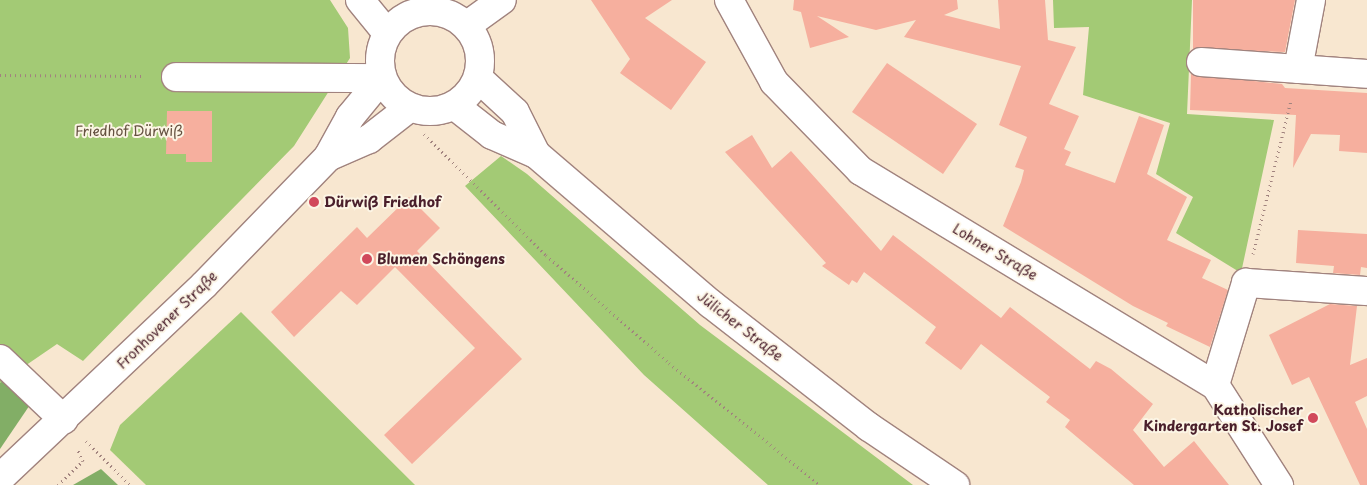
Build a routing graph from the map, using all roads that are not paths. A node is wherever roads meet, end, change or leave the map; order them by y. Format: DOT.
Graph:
graph roads {
  1 [pos="360,0"];
  2 [pos="502,0"];
  3 [pos="729,0"];
  4 [pos="1311,0"];
  5 [pos="412,6"];
  6 [pos="466,26"];
  7 [pos="387,33"];
  8 [pos="1201,62"];
  9 [pos="1298,69"];
  10 [pos="1367,74"];
  11 [pos="176,77"];
  12 [pos="382,78"];
  13 [pos="478,78"];
  14 [pos="455,106"];
  15 [pos="413,120"];
  16 [pos="536,154"];
  17 [pos="328,157"];
  18 [pos="1367,290"];
  19 [pos="0,360"];
  20 [pos="1215,385"];
  21 [pos="64,420"];
  22 [pos="0,478"];
  23 [pos="955,485"];
  24 [pos="1279,485"];
  1 -- 7 [label="street"];
  2 -- 6 [label="street"];
  3 -- 20 [label="street, Lohner Straße"];
  4 -- 9 [label="street"];
  5 -- 6 [label="street"];
  5 -- 7 [label="street"];
  6 -- 13 [label="street"];
  7 -- 12 [label="street"];
  8 -- 9 [label="street"];
  9 -- 10 [label="street"];
  11 -- 12 [label="street"];
  12 -- 15 [label="street"];
  12 -- 17 [label="street, Fronhovener Straße"];
  13 -- 14 [label="street"];
  13 -- 16 [label="street, Jülicher Straße"];
  14 -- 15 [label="street"];
  14 -- 16 [label="street, Jülicher Straße"];
  15 -- 17 [label="street, Fronhovener Straße"];
  16 -- 23 [label="street, Jülicher Straße"];
  17 -- 21 [label="street, Fronhovener Straße"];
  18 -- 20 [label="street"];
  19 -- 21 [label="street"];
  20 -- 24 [label="street, Lohner Straße"];
  21 -- 22 [label="street, Fronhovener Straße"];
}
